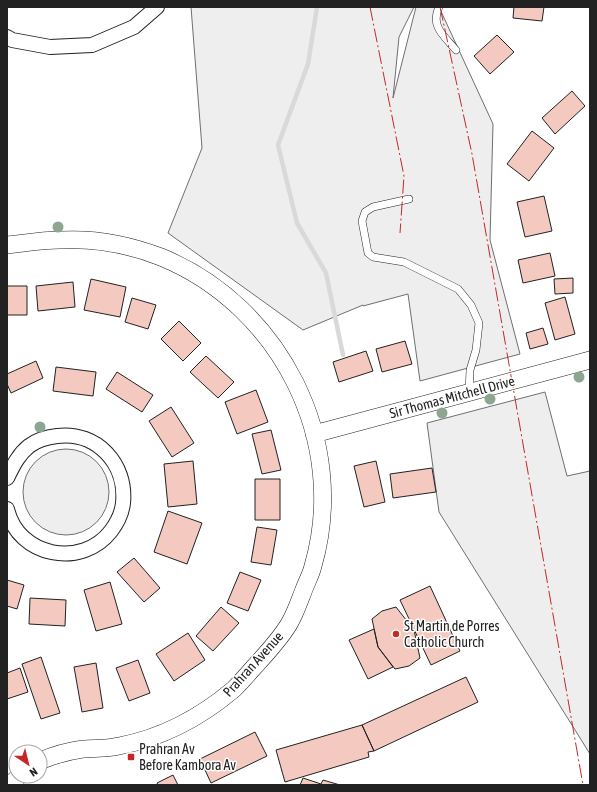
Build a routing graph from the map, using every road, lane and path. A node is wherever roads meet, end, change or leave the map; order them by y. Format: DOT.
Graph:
graph roads {
  1 [pos="157,7"];
  2 [pos="439,7"];
  3 [pos="7,37"];
  4 [pos="456,50"];
  5 [pos="409,199"];
  6 [pos="7,245"];
  7 [pos="590,360"];
  8 [pos="469,392"];
  9 [pos="314,434"];
  10 [pos="7,478"];
  11 [pos="7,509"];
  12 [pos="48,757"];
  1 -- 3 [label="street"];
  2 -- 4 [label="lane"];
  5 -- 8 [label="lane"];
  6 -- 9 [label="street, Prahran Avenue"];
  7 -- 8 [label="street, Sir Thomas Mitchell Drive"];
  8 -- 9 [label="street, Sir Thomas Mitchell Drive"];
  9 -- 12 [label="street, Prahran Avenue"];
  10 -- 11 [label="street"];
}
